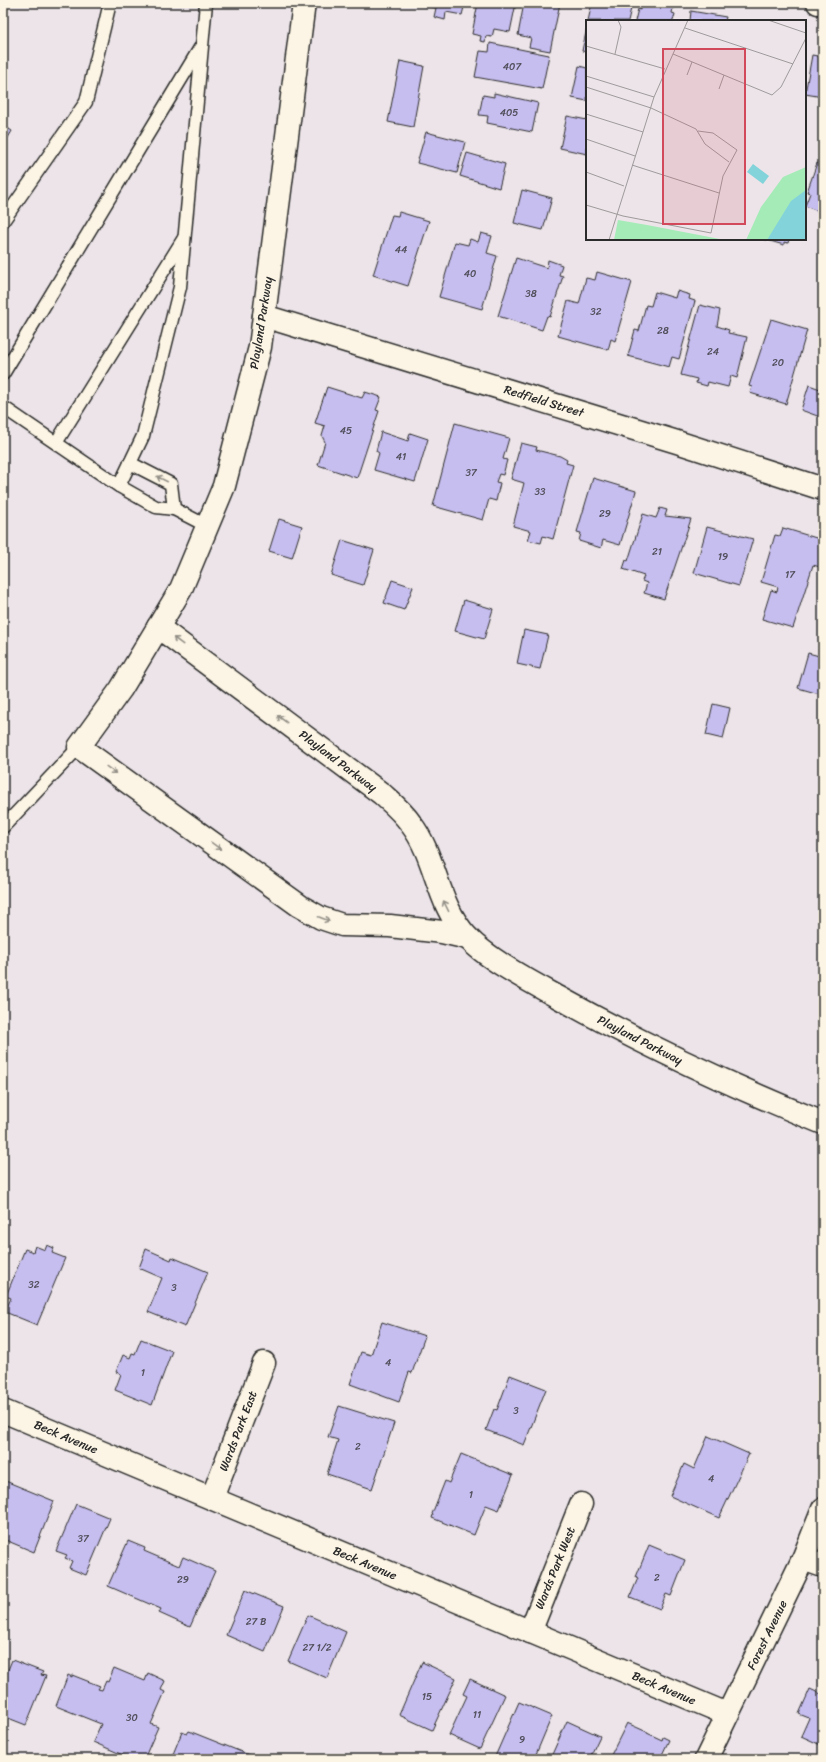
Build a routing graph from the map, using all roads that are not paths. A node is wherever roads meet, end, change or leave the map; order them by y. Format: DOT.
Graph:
graph roads {
  1 [pos="110,3"];
  2 [pos="206,3"];
  3 [pos="304,3"];
  4 [pos="818,3"];
  5 [pos="823,4"];
  6 [pos="203,44"];
  7 [pos="3,221"];
  8 [pos="185,236"];
  9 [pos="264,316"];
  10 [pos="3,374"];
  11 [pos="3,407"];
  12 [pos="56,443"];
  13 [pos="130,463"];
  14 [pos="119,486"];
  15 [pos="823,489"];
  16 [pos="174,509"];
  17 [pos="207,526"];
  18 [pos="158,627"];
  19 [pos="79,747"];
  20 [pos="3,827"];
  21 [pos="468,938"];
  22 [pos="823,1123"];
  23 [pos="264,1363"];
  24 [pos="3,1411"];
  25 [pos="212,1498"];
  26 [pos="581,1504"];
  27 [pos="823,1509"];
  28 [pos="813,1563"];
  29 [pos="530,1632"];
  30 [pos="727,1714"];
  31 [pos="706,1759"];
  1 -- 7 [label="lane"];
  2 -- 6 [label="lane"];
  3 -- 9 [label="street, Playland Parkway"];
  4 -- 5 [label="street"];
  6 -- 8 [label="lane"];
  6 -- 10 [label="lane"];
  8 -- 12 [label="lane"];
  8 -- 13 [label="lane"];
  9 -- 15 [label="street, Redfield Street"];
  9 -- 17 [label="street, Playland Parkway"];
  11 -- 12 [label="lane"];
  12 -- 14 [label="lane"];
  13 -- 14 [label="lane"];
  16 -- 13 [label="lane, one-way"];
  14 -- 16 [label="lane"];
  16 -- 17 [label="lane"];
  17 -- 18 [label="street, Playland Parkway"];
  18 -- 19 [label="street, Playland Parkway"];
  21 -- 18 [label="street, Playland Parkway, one-way"];
  19 -- 20 [label="lane, Playland Parkway"];
  19 -- 21 [label="street, Playland Parkway, one-way"];
  21 -- 22 [label="street, Playland Parkway"];
  23 -- 25 [label="street, Wards Park East"];
  24 -- 25 [label="street, Beck Avenue"];
  25 -- 29 [label="street, Beck Avenue"];
  26 -- 29 [label="street, Wards Park West"];
  27 -- 28 [label="street, Forest Avenue"];
  28 -- 30 [label="street, Forest Avenue"];
  29 -- 30 [label="street, Beck Avenue"];
  30 -- 31 [label="street, Forest Avenue"];
}
